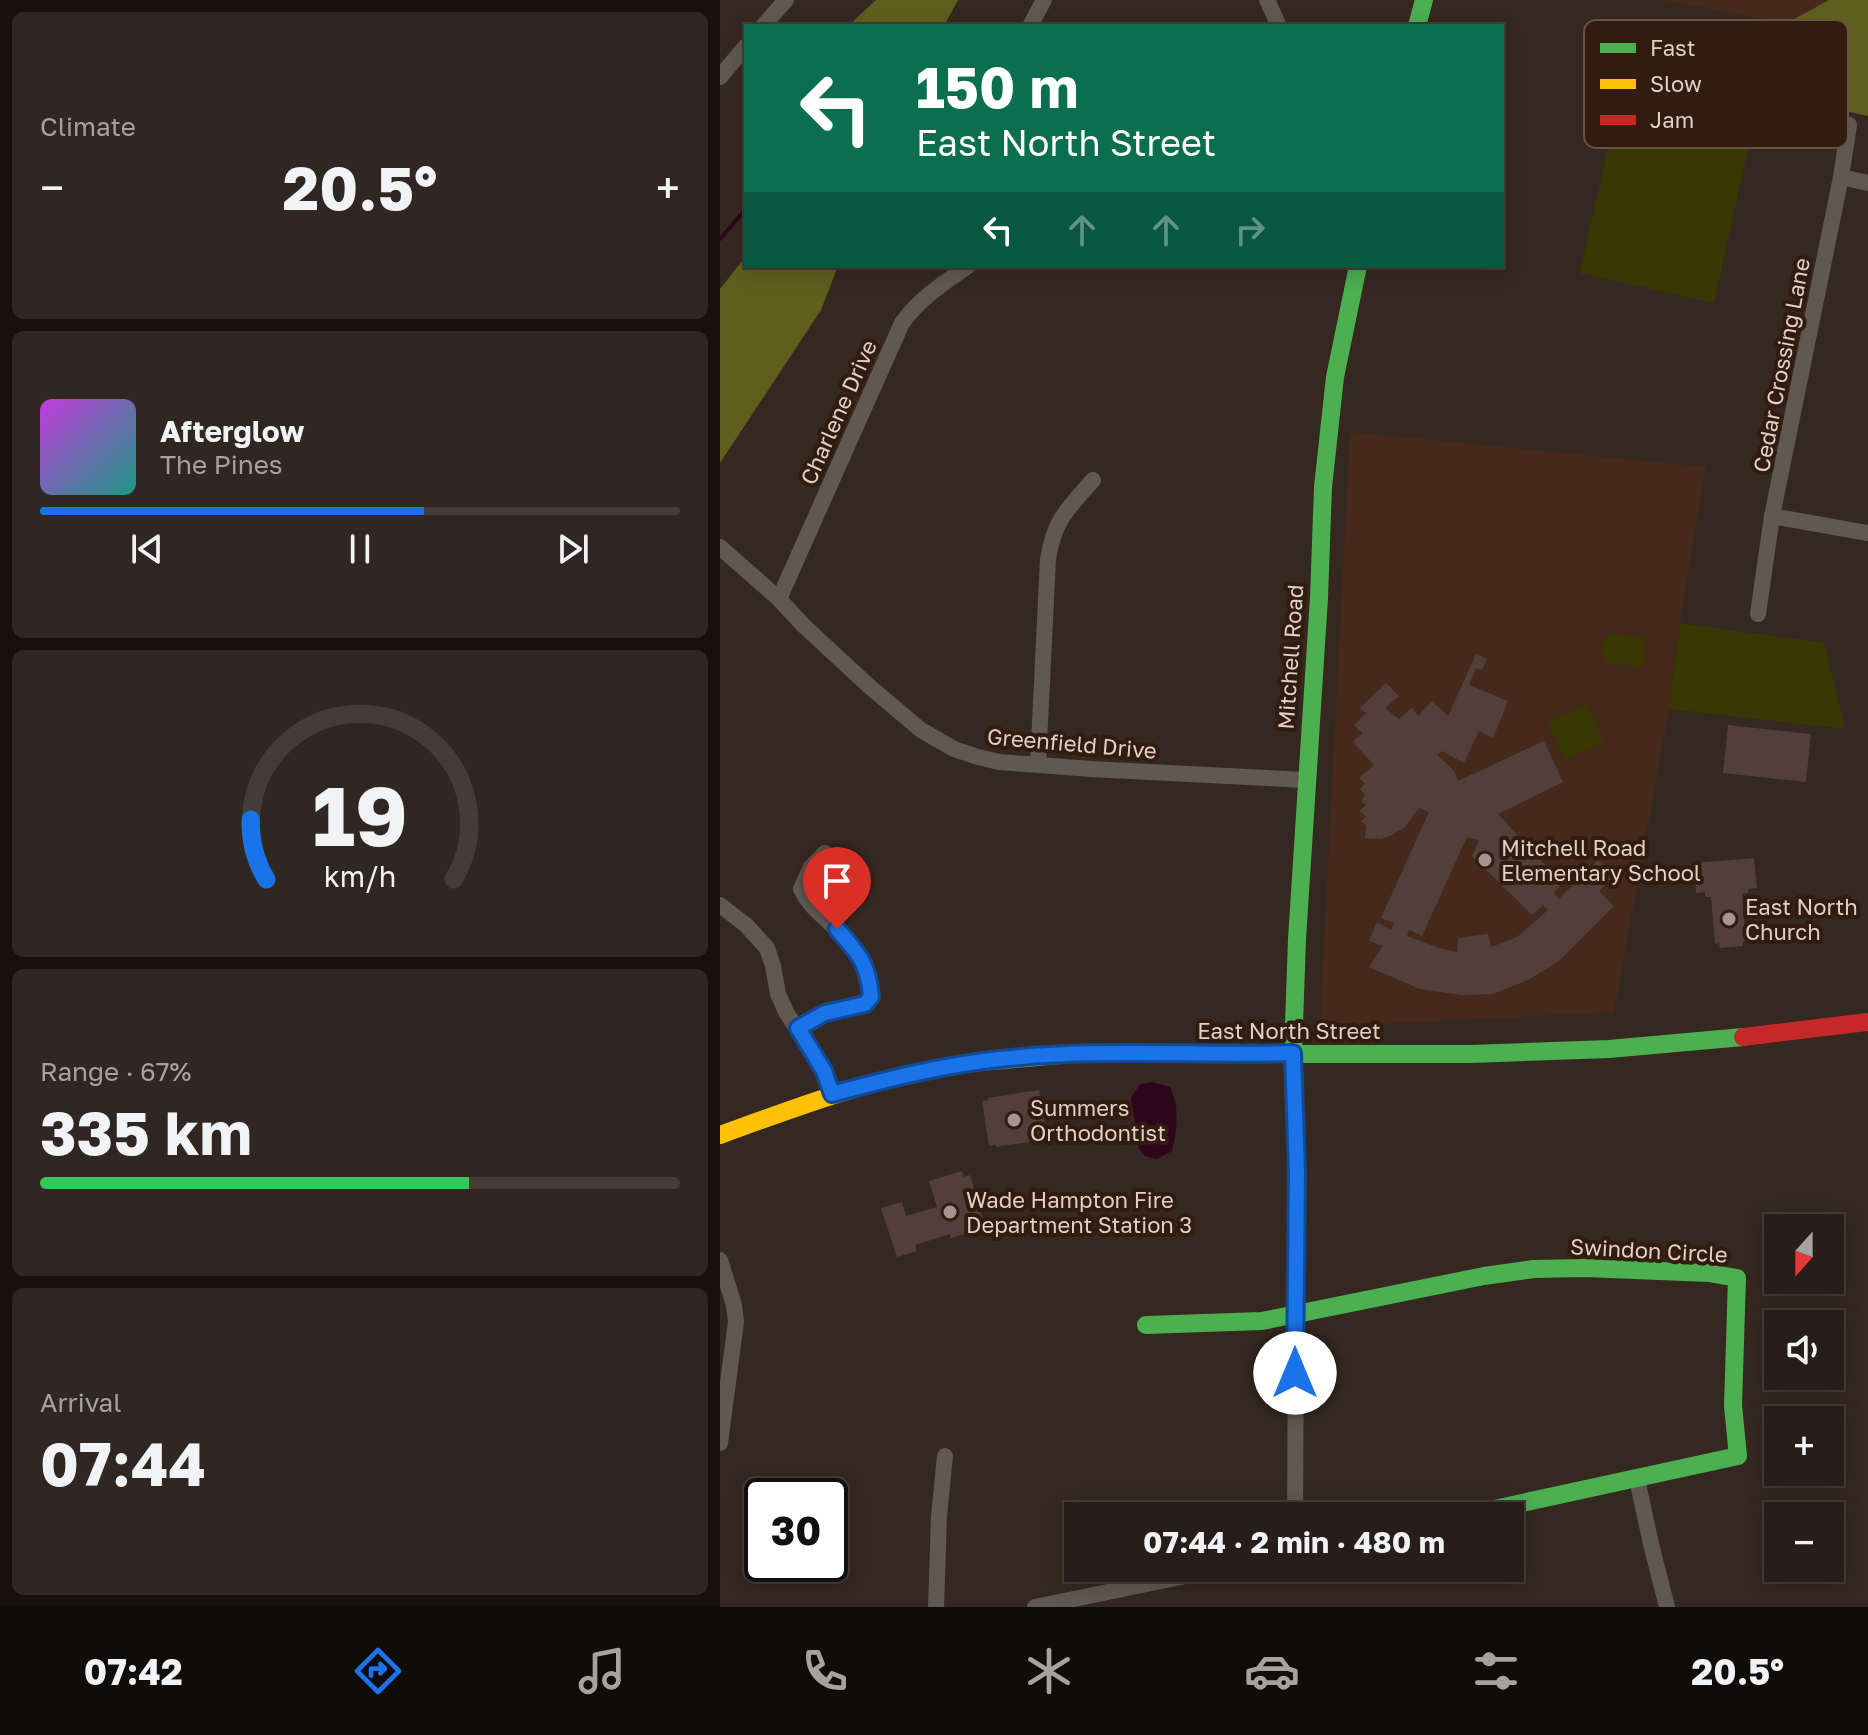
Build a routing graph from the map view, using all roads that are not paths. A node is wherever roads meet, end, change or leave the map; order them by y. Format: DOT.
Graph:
graph roads {
  1 [pos="786,0"];
  2 [pos="1044,0"];
  3 [pos="1267,0"];
  4 [pos="1424,0"];
  5 [pos="765,24"];
  6 [pos="1031,24"];
  7 [pos="1278,24"];
  8 [pos="1418,24"];
  9 [pos="744,48"];
  10 [pos="720,77"];
  11 [pos="1849,125"];
  12 [pos="1848,132"];
  13 [pos="1845,148"];
  14 [pos="1841,177"];
  15 [pos="1868,183"];
  16 [pos="965,268"];
  17 [pos="1358,268"];
  18 [pos="1093,480"];
  19 [pos="1772,516"];
  20 [pos="1868,533"];
  21 [pos="720,547"];
  22 [pos="779,599"];
  23 [pos="1758,614"];
  24 [pos="1038,764"];
  25 [pos="1306,780"];
  26 [pos="825,853"];
  27 [pos="720,905"];
  28 [pos="1868,1022"];
  29 [pos="798,1028"];
  30 [pos="1293,1053"];
  31 [pos="832,1094"];
  32 [pos="720,1135"];
  33 [pos="720,1260"];
  34 [pos="1295,1316"];
  35 [pos="1146,1325"];
  36 [pos="720,1443"];
  37 [pos="945,1456"];
  38 [pos="1637,1479"];
  39 [pos="1295,1502"];
  40 [pos="1524,1503"];
  41 [pos="1156,1582"];
  42 [pos="936,1607"];
  43 [pos="1035,1607"];
  44 [pos="1667,1607"];
  1 -- 5 [label="street"];
  2 -- 6 [label="street"];
  3 -- 7 [label="street"];
  4 -- 8 [label="street"];
  9 -- 10 [label="street"];
  11 -- 12 [label="street, Cedar Crossing Lane"];
  13 -- 14 [label="street, Cedar Crossing Lane"];
  14 -- 15 [label="street"];
  14 -- 19 [label="street, Cedar Crossing Lane"];
  16 -- 22 [label="street, Charlene Drive"];
  17 -- 25 [label="street, Mitchell Road"];
  18 -- 24 [label="street"];
  19 -- 20 [label="street"];
  19 -- 23 [label="street, Cedar Crossing Lane"];
  21 -- 22 [label="street, Greenfield Drive"];
  22 -- 24 [label="street, Greenfield Drive"];
  24 -- 25 [label="street, Greenfield Drive"];
  25 -- 30 [label="street, Mitchell Road"];
  26 -- 29 [label="street"];
  27 -- 29 [label="street"];
  28 -- 30 [label="street, East North Street"];
  29 -- 31 [label="street"];
  30 -- 31 [label="street, East North Street"];
  30 -- 34 [label="street"];
  31 -- 32 [label="street, East North Street"];
  33 -- 36 [label="street"];
  34 -- 35 [label="street"];
  34 -- 38 [label="street, Swindon Circle"];
  34 -- 39 [label="street"];
  37 -- 42 [label="street"];
  38 -- 40 [label="street, Swindon Circle"];
  38 -- 44 [label="street"];
  41 -- 43 [label="street"];
}
